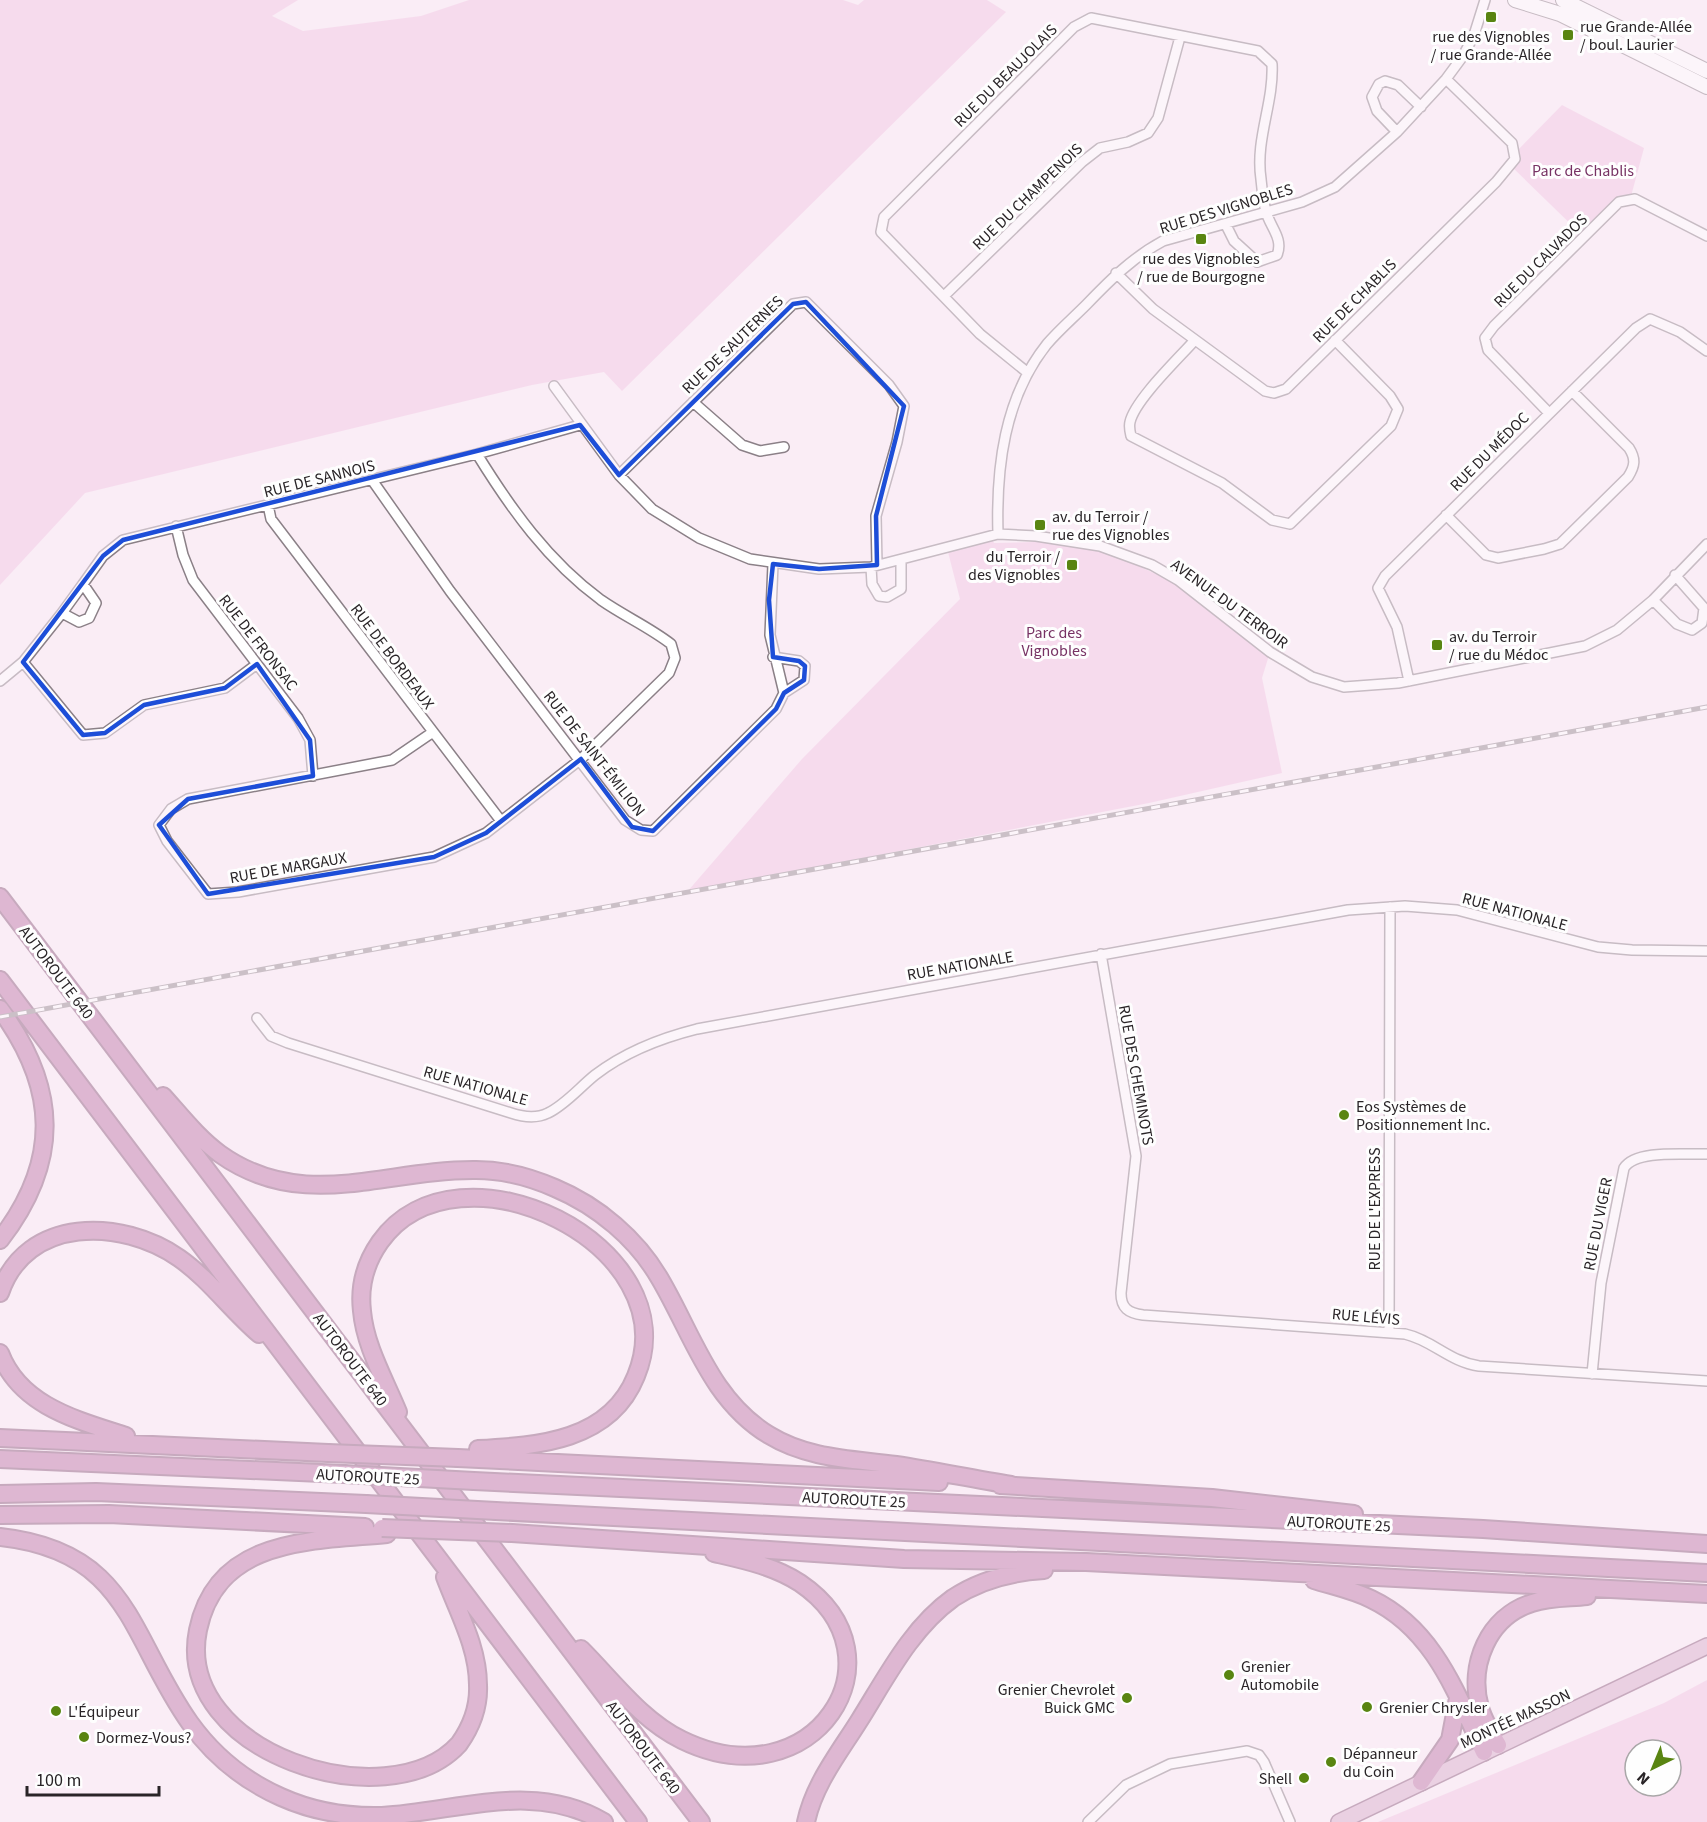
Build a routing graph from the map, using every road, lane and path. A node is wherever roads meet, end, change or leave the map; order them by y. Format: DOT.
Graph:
graph roads {
  1 [pos="1485,0"];
  2 [pos="1515,0"];
  3 [pos="1563,0"];
  4 [pos="1180,38"];
  5 [pos="1707,71"];
  6 [pos="1446,79"];
  7 [pos="1707,87"];
  8 [pos="1421,107"];
  9 [pos="1397,132"];
  10 [pos="1266,213"];
  11 [pos="1226,225"];
  12 [pos="1707,236"];
  13 [pos="1116,273"];
  14 [pos="944,296"];
  15 [pos="1335,340"];
  16 [pos="1194,341"];
  17 [pos="1707,351"];
  18 [pos="1029,373"];
  19 [pos="554,386"];
  20 [pos="1572,391"];
  21 [pos="693,402"];
  22 [pos="1549,413"];
  23 [pos="580,425"];
  24 [pos="784,447"];
  25 [pos="477,454"];
  26 [pos="619,475"];
  27 [pos="372,480"];
  28 [pos="268,505"];
  29 [pos="1446,515"];
  30 [pos="176,526"];
  31 [pos="998,534"];
  32 [pos="1707,544"];
  33 [pos="901,560"];
  34 [pos="773,564"];
  35 [pos="874,566"];
  36 [pos="1675,575"];
  37 [pos="83,584"];
  38 [pos="1653,600"];
  39 [pos="62,614"];
  40 [pos="773,657"];
  41 [pos="22,662"];
  42 [pos="257,664"];
  43 [pos="0,681"];
  44 [pos="1408,681"];
  45 [pos="784,693"];
  46 [pos="433,732"];
  47 [pos="581,759"];
  48 [pos="313,776"];
  49 [pos="501,821"];
  50 [pos="0,897"];
  51 [pos="1390,907"];
  52 [pos="1707,951"];
  53 [pos="1101,954"];
  54 [pos="0,980"];
  55 [pos="0,1009"];
  56 [pos="91,1017"];
  57 [pos="257,1018"];
  58 [pos="1707,1154"];
  59 [pos="0,1240"];
  60 [pos="0,1293"];
  61 [pos="1124,1308"];
  62 [pos="1389,1332"];
  63 [pos="0,1353"];
  64 [pos="288,1360"];
  65 [pos="1592,1374"];
  66 [pos="1707,1381"];
  67 [pos="407,1433"];
  68 [pos="0,1438"];
  69 [pos="147,1442"];
  70 [pos="456,1454"];
  71 [pos="0,1459"];
  72 [pos="1011,1485"];
  73 [pos="0,1494"];
  74 [pos="0,1515"];
  75 [pos="1483,1529"];
  76 [pos="384,1531"];
  77 [pos="0,1537"];
  78 [pos="666,1541"];
  79 [pos="1143,1544"];
  80 [pos="1707,1544"];
  81 [pos="774,1548"];
  82 [pos="439,1559"];
  83 [pos="1086,1562"];
  84 [pos="1290,1572"];
  85 [pos="1707,1573"];
  86 [pos="1638,1589"];
  87 [pos="1707,1594"];
  88 [pos="542,1611"];
  89 [pos="1707,1646"];
  90 [pos="1458,1698"];
  91 [pos="1491,1748"];
  92 [pos="1421,1782"];
  93 [pos="604,1822"];
  94 [pos="638,1822"];
  95 [pos="701,1822"];
  96 [pos="806,1822"];
  97 [pos="1088,1822"];
  98 [pos="1290,1822"];
  99 [pos="1339,1822"];
  1 -- 6 [label="street, RUE DES VIGNOBLES"];
  2 -- 7 [label="street"];
  3 -- 5 [label="street"];
  4 -- 10 [label="street, RUE DU BEAUJOLAIS"];
  4 -- 14 [label="street, RUE DU CHAMPENOIS"];
  4 -- 14 [label="street, RUE DU BEAUJOLAIS"];
  6 -- 8 [label="street, RUE DES VIGNOBLES"];
  6 -- 15 [label="street, RUE DE CHABLIS"];
  8 -- 9 [label="street, RUE DES VIGNOBLES"];
  8 -- 9 [label="street"];
  9 -- 10 [label="street, RUE DES VIGNOBLES"];
  10 -- 11 [label="street, RUE DES VIGNOBLES"];
  10 -- 11 [label="street"];
  11 -- 13 [label="street, RUE DES VIGNOBLES"];
  12 -- 22 [label="street, RUE DU CALVADOS"];
  13 -- 16 [label="street, RUE DE CHABLIS"];
  13 -- 18 [label="street, RUE DES VIGNOBLES"];
  14 -- 18 [label="street, RUE DU BEAUJOLAIS"];
  15 -- 16 [label="street, RUE DE CHABLIS"];
  15 -- 16 [label="street"];
  17 -- 20 [label="street, RUE DU MÉDOC"];
  18 -- 31 [label="street, RUE DES VIGNOBLES"];
  19 -- 23 [label="street, AVENUE DU TERROIR"];
  20 -- 22 [label="street, RUE DU MÉDOC"];
  20 -- 29 [label="street"];
  21 -- 24 [label="street"];
  21 -- 26 [label="street, RUE DE SAUTERNES"];
  21 -- 35 [label="street, RUE DE SAUTERNES"];
  22 -- 29 [label="street, RUE DU MÉDOC"];
  23 -- 25 [label="street, RUE DE SANNOIS"];
  23 -- 26 [label="street, AVENUE DU TERROIR"];
  25 -- 27 [label="street, RUE DE SANNOIS"];
  25 -- 47 [label="street, RUE DE MARGAUX"];
  26 -- 34 [label="street, AVENUE DU TERROIR"];
  27 -- 28 [label="street, RUE DE SANNOIS"];
  27 -- 47 [label="street, RUE DE SAINT-ÉMILION"];
  28 -- 30 [label="street, RUE DE SANNOIS"];
  28 -- 46 [label="street, RUE DE BORDEAUX"];
  29 -- 44 [label="street, RUE DU MÉDOC"];
  30 -- 37 [label="street, RUE DE SANNOIS"];
  30 -- 42 [label="street, RUE DE FRONSAC"];
  31 -- 33 [label="street, AVENUE DU TERROIR"];
  31 -- 44 [label="street, AVENUE DU TERROIR"];
  32 -- 36 [label="street, AVENUE DU TERROIR"];
  33 -- 35 [label="street, AVENUE DU TERROIR"];
  33 -- 35 [label="street"];
  34 -- 35 [label="street, AVENUE DU TERROIR"];
  34 -- 40 [label="street"];
  36 -- 38 [label="street, AVENUE DU TERROIR"];
  36 -- 38 [label="street"];
  37 -- 39 [label="street, RUE DE SANNOIS"];
  37 -- 39 [label="street"];
  38 -- 44 [label="street, AVENUE DU TERROIR"];
  39 -- 41 [label="street, RUE DE SANNOIS"];
  40 -- 45 [label="street"];
  40 -- 45 [label="street"];
  41 -- 42 [label="street"];
  41 -- 43 [label="street, RUE DE SANNOIS"];
  42 -- 48 [label="street, RUE DE FRONSAC"];
  45 -- 47 [label="street, RUE DE SAINT-ÉMILION"];
  46 -- 48 [label="street, RUE DE MARGAUX"];
  46 -- 49 [label="street, RUE DE BORDEAUX"];
  47 -- 49 [label="street, RUE DE MARGAUX"];
  48 -- 49 [label="street, RUE DE MARGAUX"];
  50 -- 56 [label="highway, AUTOROUTE 640"];
  51 -- 52 [label="street, RUE NATIONALE"];
  51 -- 53 [label="street, RUE NATIONALE"];
  51 -- 62 [label="street, RUE DE L'EXPRESS"];
  53 -- 57 [label="street, RUE NATIONALE"];
  53 -- 61 [label="street, RUE DES CHEMINOTS"];
  54 -- 64 [label="highway"];
  55 -- 59 [label="highway"];
  56 -- 67 [label="highway, AUTOROUTE 640"];
  56 -- 72 [label="highway"];
  58 -- 65 [label="street, RUE DU VIGER"];
  60 -- 64 [label="highway"];
  61 -- 62 [label="street, RUE LÉVIS"];
  62 -- 65 [label="street, RUE LÉVIS"];
  63 -- 69 [label="highway"];
  64 -- 82 [label="highway"];
  65 -- 66 [label="street, RUE LÉVIS"];
  67 -- 70 [label="highway"];
  67 -- 88 [label="highway, AUTOROUTE 640"];
  68 -- 69 [label="highway"];
  69 -- 70 [label="highway, bridge"];
  70 -- 72 [label="highway"];
  71 -- 75 [label="highway, AUTOROUTE 25, bridge"];
  72 -- 75 [label="highway"];
  73 -- 79 [label="highway, AUTOROUTE 25, bridge"];
  74 -- 76 [label="highway"];
  75 -- 80 [label="highway, AUTOROUTE 25"];
  76 -- 78 [label="highway, bridge"];
  76 -- 82 [label="highway"];
  77 -- 93 [label="highway"];
  78 -- 81 [label="highway"];
  78 -- 88 [label="highway"];
  79 -- 81 [label="highway"];
  79 -- 85 [label="highway, AUTOROUTE 25"];
  81 -- 83 [label="highway"];
  82 -- 94 [label="highway"];
  83 -- 84 [label="highway"];
  83 -- 96 [label="highway"];
  84 -- 86 [label="highway"];
  84 -- 90 [label="highway"];
  86 -- 87 [label="highway"];
  86 -- 91 [label="highway"];
  88 -- 95 [label="highway, AUTOROUTE 640"];
  89 -- 91 [label="main road, MONTÉE MASSON"];
  90 -- 91 [label="highway"];
  90 -- 92 [label="highway"];
  91 -- 92 [label="main road, MONTÉE MASSON"];
  92 -- 99 [label="main road, MONTÉE MASSON"];
  97 -- 98 [label="street"];
}
